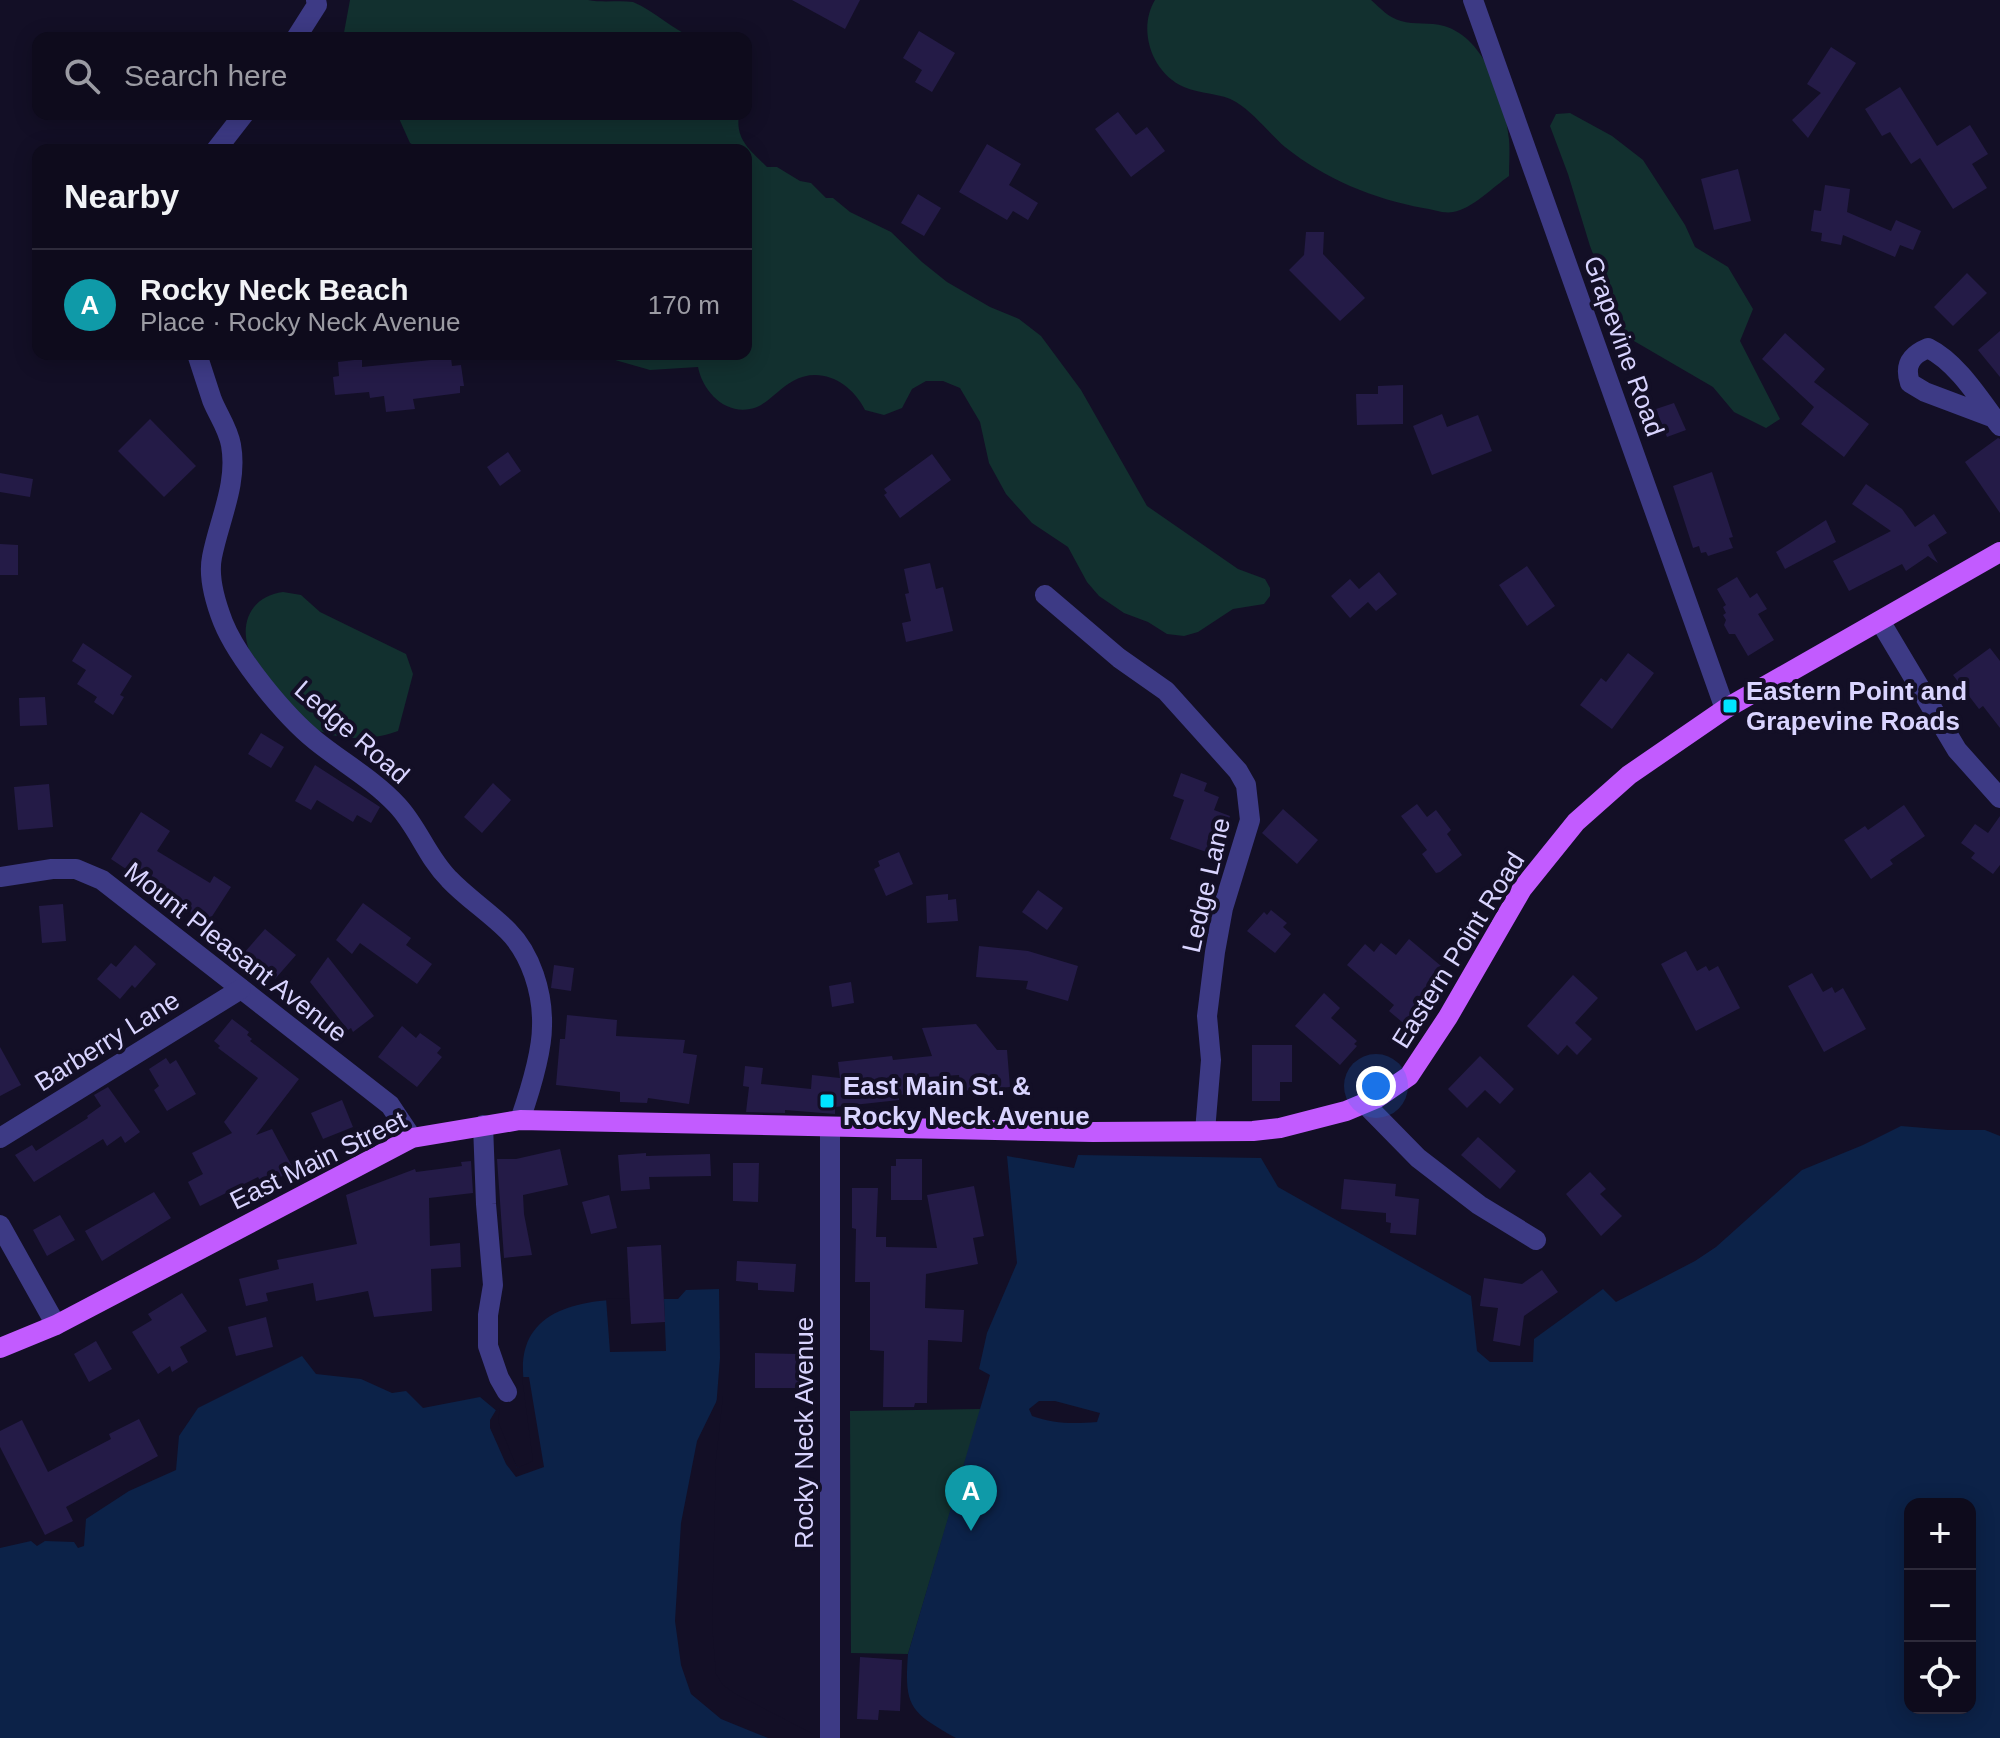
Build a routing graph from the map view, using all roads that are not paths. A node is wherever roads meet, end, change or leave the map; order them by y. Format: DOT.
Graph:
graph roads {
  1 [pos="316,0"];
  2 [pos="1473,0"];
  3 [pos="300,32"];
  4 [pos="239,120"];
  5 [pos="221,144"];
  6 [pos="199,360"];
  7 [pos="2000,552"];
  8 [pos="1045,595"];
  9 [pos="1880,621"];
  10 [pos="1725,709"];
  11 [pos="2000,798"];
  12 [pos="0,877"];
  13 [pos="241,989"];
  14 [pos="1364,1103"];
  15 [pos="520,1120"];
  16 [pos="483,1125"];
  17 [pos="830,1127"];
  18 [pos="1205,1131"];
  19 [pos="0,1138"];
  20 [pos="412,1138"];
  21 [pos="0,1225"];
  22 [pos="1536,1240"];
  23 [pos="56,1325"];
  24 [pos="0,1348"];
  25 [pos="507,1392"];
  26 [pos="830,1738"];
  1 -- 3 [label="street"];
  2 -- 10 [label="street, Grapevine Road"];
  4 -- 5 [label="street"];
  6 -- 15 [label="street, Ledge Road"];
  7 -- 9 [label="main road, Eastern Point Road"];
  8 -- 18 [label="street, Ledge Lane"];
  9 -- 10 [label="main road, Eastern Point Road"];
  9 -- 11 [label="street"];
  10 -- 14 [label="main road, Eastern Point Road"];
  12 -- 13 [label="street, Mount Pleasant Avenue"];
  13 -- 19 [label="street, Barberry Lane"];
  13 -- 20 [label="street, Mount Pleasant Avenue"];
  14 -- 18 [label="main road, Eastern Point Road"];
  14 -- 22 [label="street"];
  15 -- 16 [label="main road, East Main Street"];
  15 -- 17 [label="main road, East Main Street"];
  16 -- 20 [label="main road, East Main Street"];
  16 -- 25 [label="street"];
  17 -- 18 [label="main road, Eastern Point Road"];
  17 -- 26 [label="street, Rocky Neck Avenue"];
  20 -- 23 [label="main road, East Main Street"];
  21 -- 23 [label="street"];
  23 -- 24 [label="main road, East Main Street"];
}
